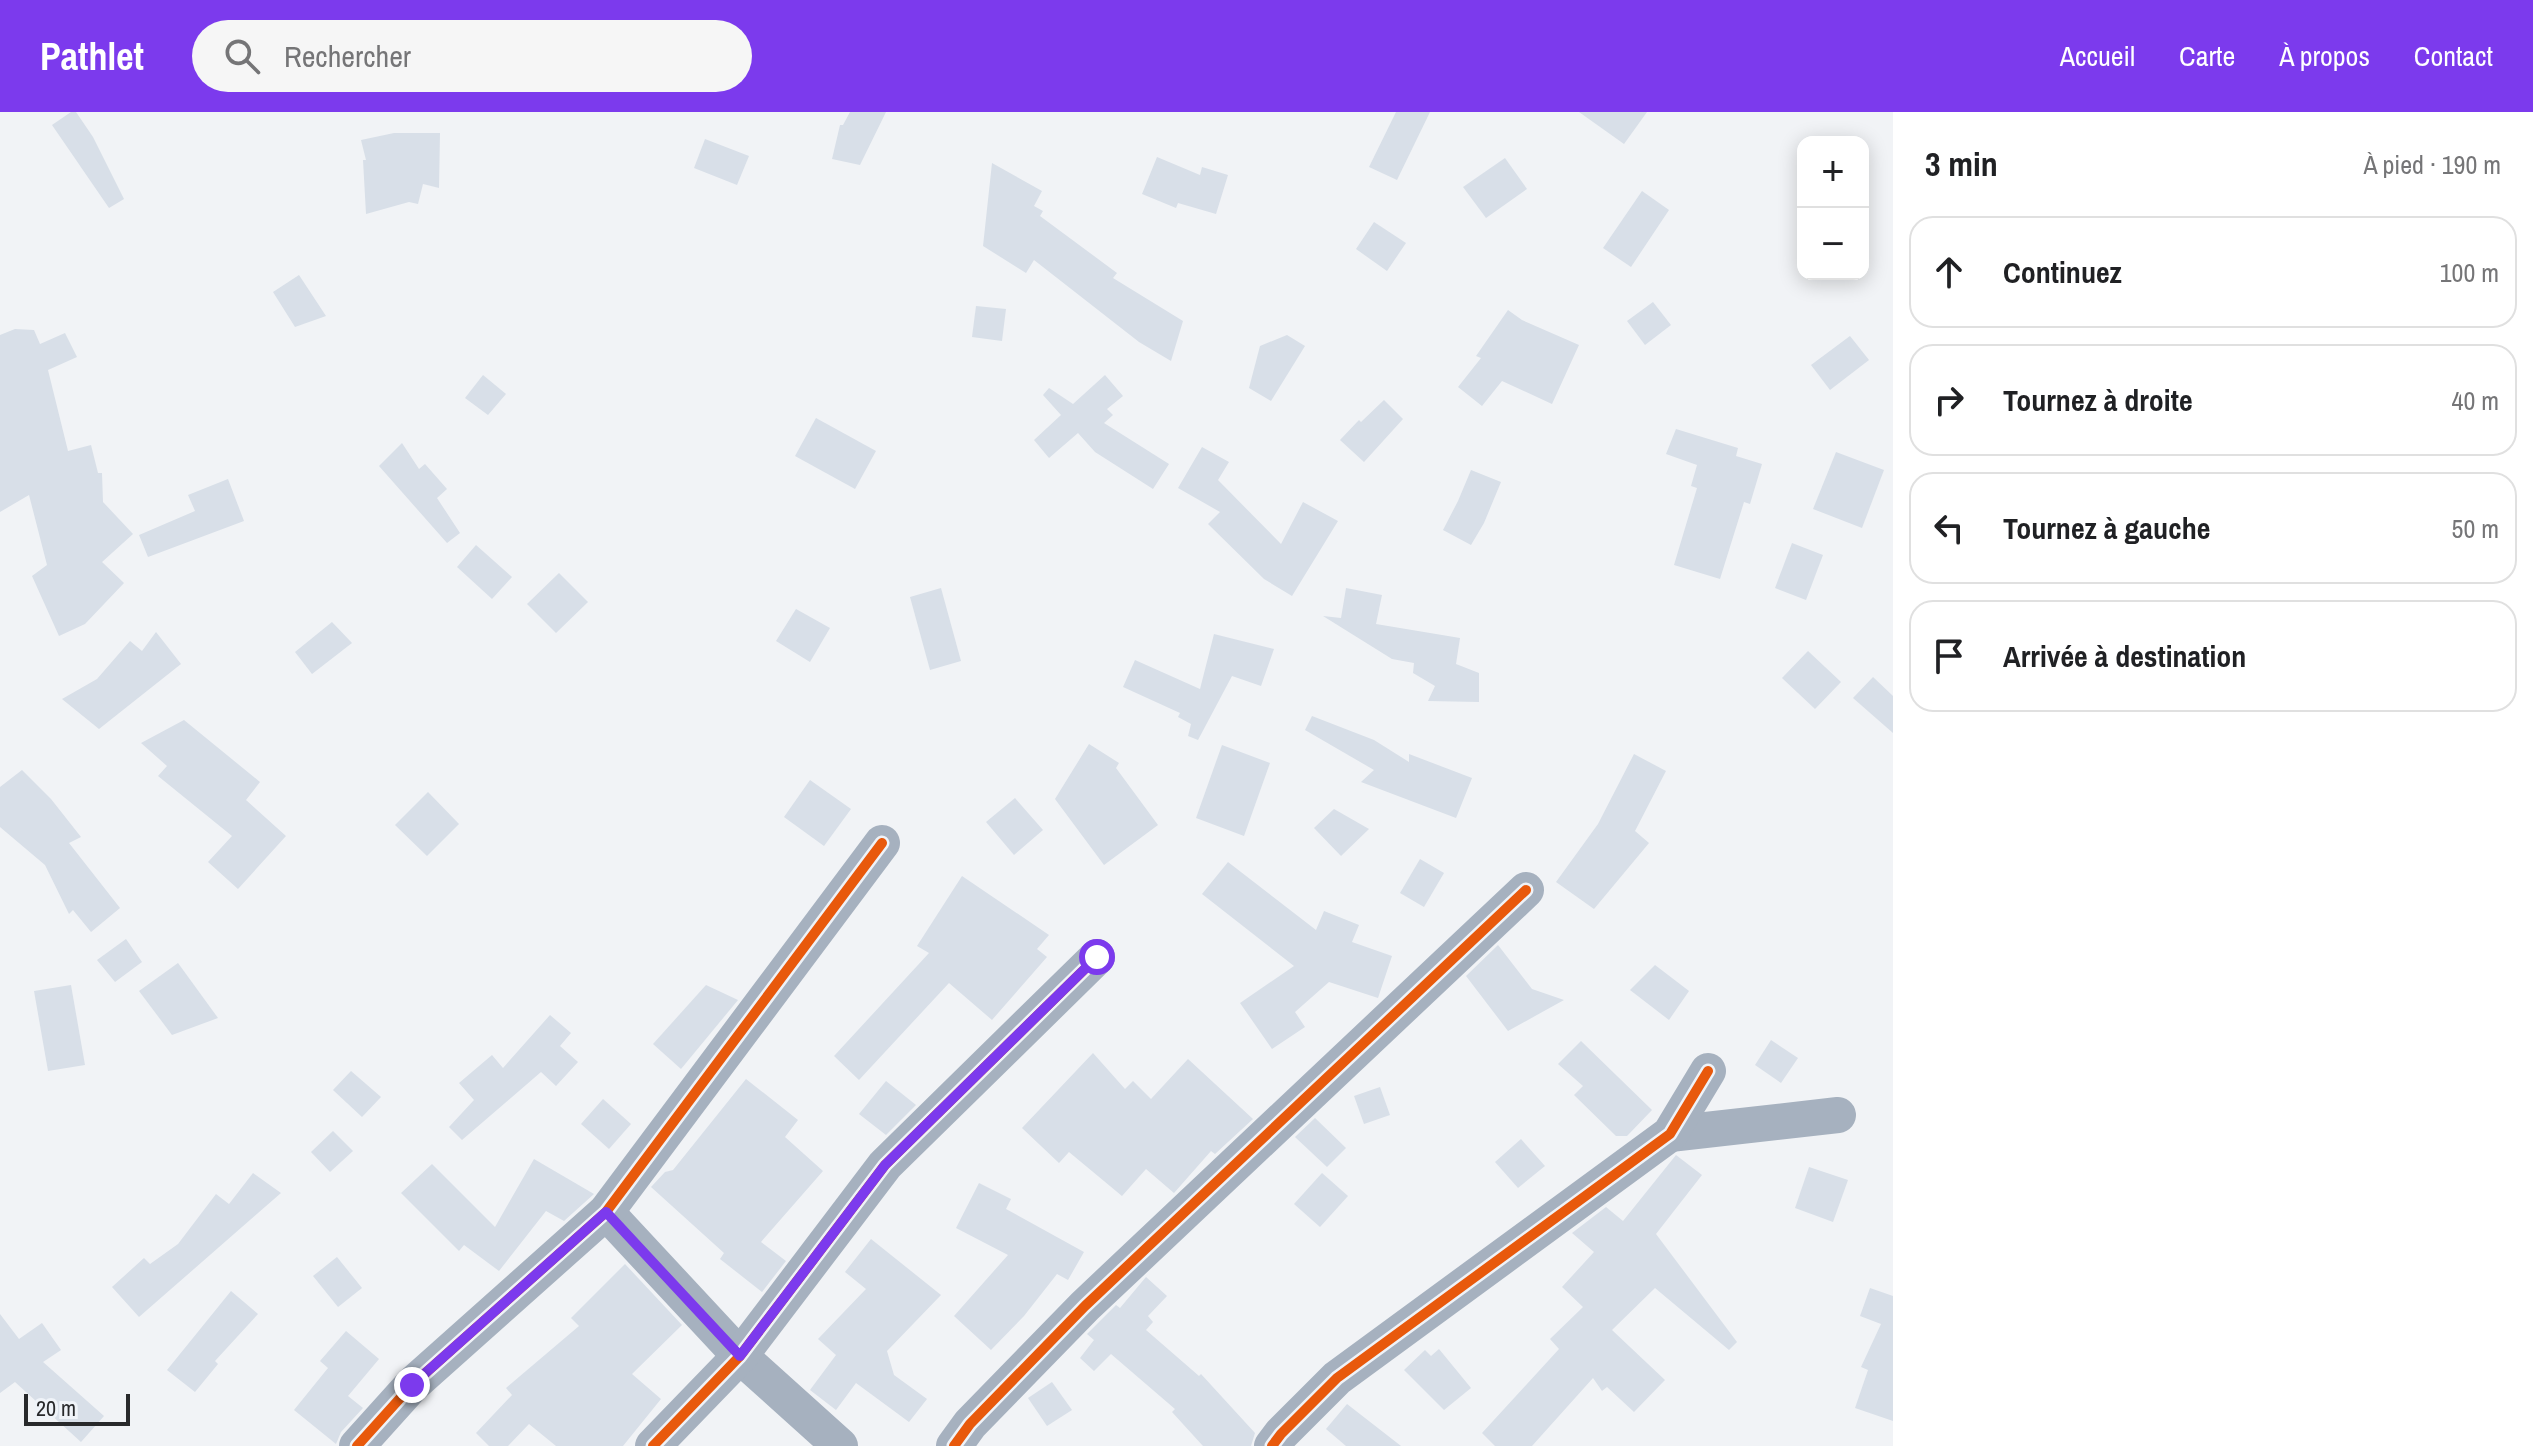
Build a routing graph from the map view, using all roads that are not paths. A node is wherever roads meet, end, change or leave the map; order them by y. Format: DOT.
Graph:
graph roads {
  1 [pos="882,843"];
  2 [pos="1526,890"];
  3 [pos="1097,957"];
  4 [pos="1708,1071"];
  5 [pos="1838,1115"];
  6 [pos="1670,1134"];
  7 [pos="606,1212"];
  8 [pos="740,1356"];
  9 [pos="357,1446"];
  10 [pos="653,1446"];
  11 [pos="840,1446"];
  12 [pos="954,1446"];
  13 [pos="1272,1446"];
  1 -- 7 [label="street"];
  2 -- 12 [label="street"];
  3 -- 8 [label="street"];
  4 -- 6 [label="street"];
  5 -- 6 [label="street"];
  6 -- 13 [label="street"];
  7 -- 8 [label="street"];
  7 -- 9 [label="street"];
  8 -- 10 [label="street"];
  8 -- 11 [label="street"];
}
